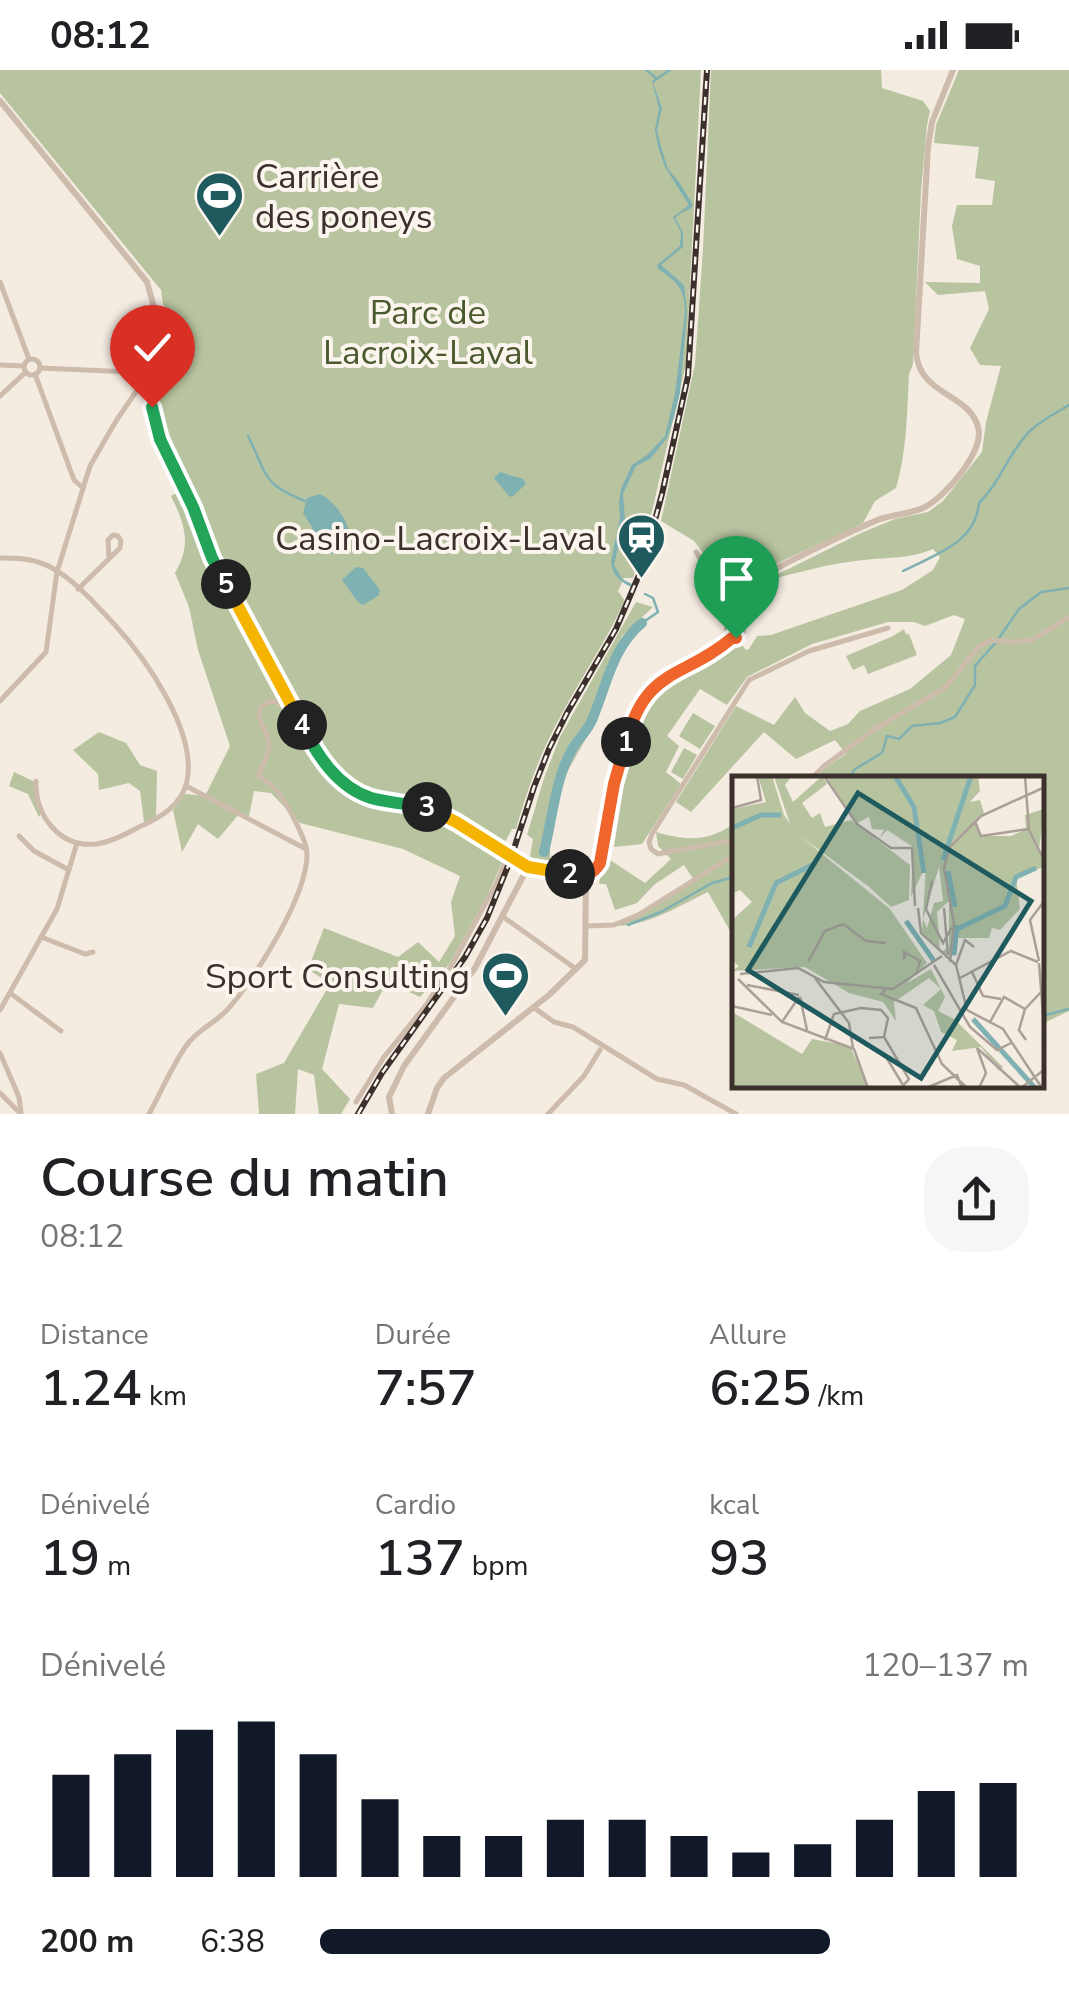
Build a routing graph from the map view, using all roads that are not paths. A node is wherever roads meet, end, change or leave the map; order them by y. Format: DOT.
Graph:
graph roads {
  1 [pos="952,70"];
  2 [pos="0,101"];
  3 [pos="0,282"];
  4 [pos="29,359"];
  5 [pos="0,365"];
  6 [pos="40,368"];
  7 [pos="25,369"];
  8 [pos="35,374"];
  9 [pos="153,377"];
  10 [pos="0,396"];
  11 [pos="82,488"];
  12 [pos="696,552"];
  13 [pos="109,557"];
  14 [pos="0,558"];
  15 [pos="57,572"];
  16 [pos="78,588"];
  17 [pos="742,593"];
  18 [pos="1069,617"];
  19 [pos="737,623"];
  20 [pos="888,628"];
  21 [pos="730,636"];
  22 [pos="0,701"];
  23 [pos="301,723"];
  24 [pos="814,776"];
  25 [pos="36,781"];
  26 [pos="186,786"];
  27 [pos="18,836"];
  28 [pos="732,840"];
  29 [pos="77,843"];
  30 [pos="306,849"];
  31 [pos="508,855"];
  32 [pos="732,856"];
  33 [pos="525,865"];
  34 [pos="69,870"];
  35 [pos="586,876"];
  36 [pos="502,916"];
  37 [pos="586,926"];
  38 [pos="41,937"];
  39 [pos="93,952"];
  40 [pos="576,970"];
  41 [pos="10,994"];
  42 [pos="533,1006"];
  43 [pos="0,1010"];
  44 [pos="61,1031"];
  45 [pos="600,1050"];
  46 [pos="0,1053"];
  47 [pos="0,1093"];
  48 [pos="356,1102"];
  49 [pos="389,1112"];
  50 [pos="21,1114"];
  51 [pos="149,1114"];
  52 [pos="428,1114"];
  53 [pos="548,1114"];
  54 [pos="736,1114"];
  1 -- 17 [label="street"];
  2 -- 9 [label="street"];
  3 -- 4 [label="street"];
  4 -- 6 [label="street"];
  4 -- 7 [label="street"];
  5 -- 7 [label="street"];
  6 -- 8 [label="street"];
  6 -- 9 [label="street"];
  7 -- 8 [label="street"];
  7 -- 10 [label="street"];
  8 -- 11 [label="street"];
  9 -- 11 [label="street"];
  9 -- 23 [label="street"];
  11 -- 15 [label="street"];
  12 -- 17 [label="street"];
  13 -- 16 [label="street"];
  14 -- 15 [label="street"];
  15 -- 16 [label="street"];
  15 -- 22 [label="street"];
  16 -- 26 [label="street"];
  17 -- 19 [label="street"];
  18 -- 24 [label="street"];
  19 -- 21 [label="street"];
  19 -- 21 [label="street"];
  20 -- 28 [label="street"];
  21 -- 35 [label="street"];
  23 -- 30 [label="street"];
  23 -- 31 [label="street"];
  25 -- 29 [label="street"];
  26 -- 29 [label="street"];
  26 -- 30 [label="street"];
  27 -- 34 [label="street"];
  29 -- 34 [label="street"];
  30 -- 51 [label="street"];
  31 -- 33 [label="street"];
  31 -- 48 [label="street"];
  32 -- 37 [label="street"];
  33 -- 35 [label="street"];
  33 -- 36 [label="street"];
  34 -- 38 [label="street"];
  35 -- 37 [label="street"];
  36 -- 40 [label="street"];
  36 -- 49 [label="street"];
  37 -- 40 [label="street"];
  38 -- 39 [label="street"];
  38 -- 41 [label="street"];
  40 -- 42 [label="street"];
  41 -- 43 [label="street"];
  41 -- 44 [label="street"];
  42 -- 52 [label="street"];
  42 -- 54 [label="street"];
  45 -- 53 [label="street"];
  46 -- 50 [label="street"];
  47 -- 50 [label="street"];
}
